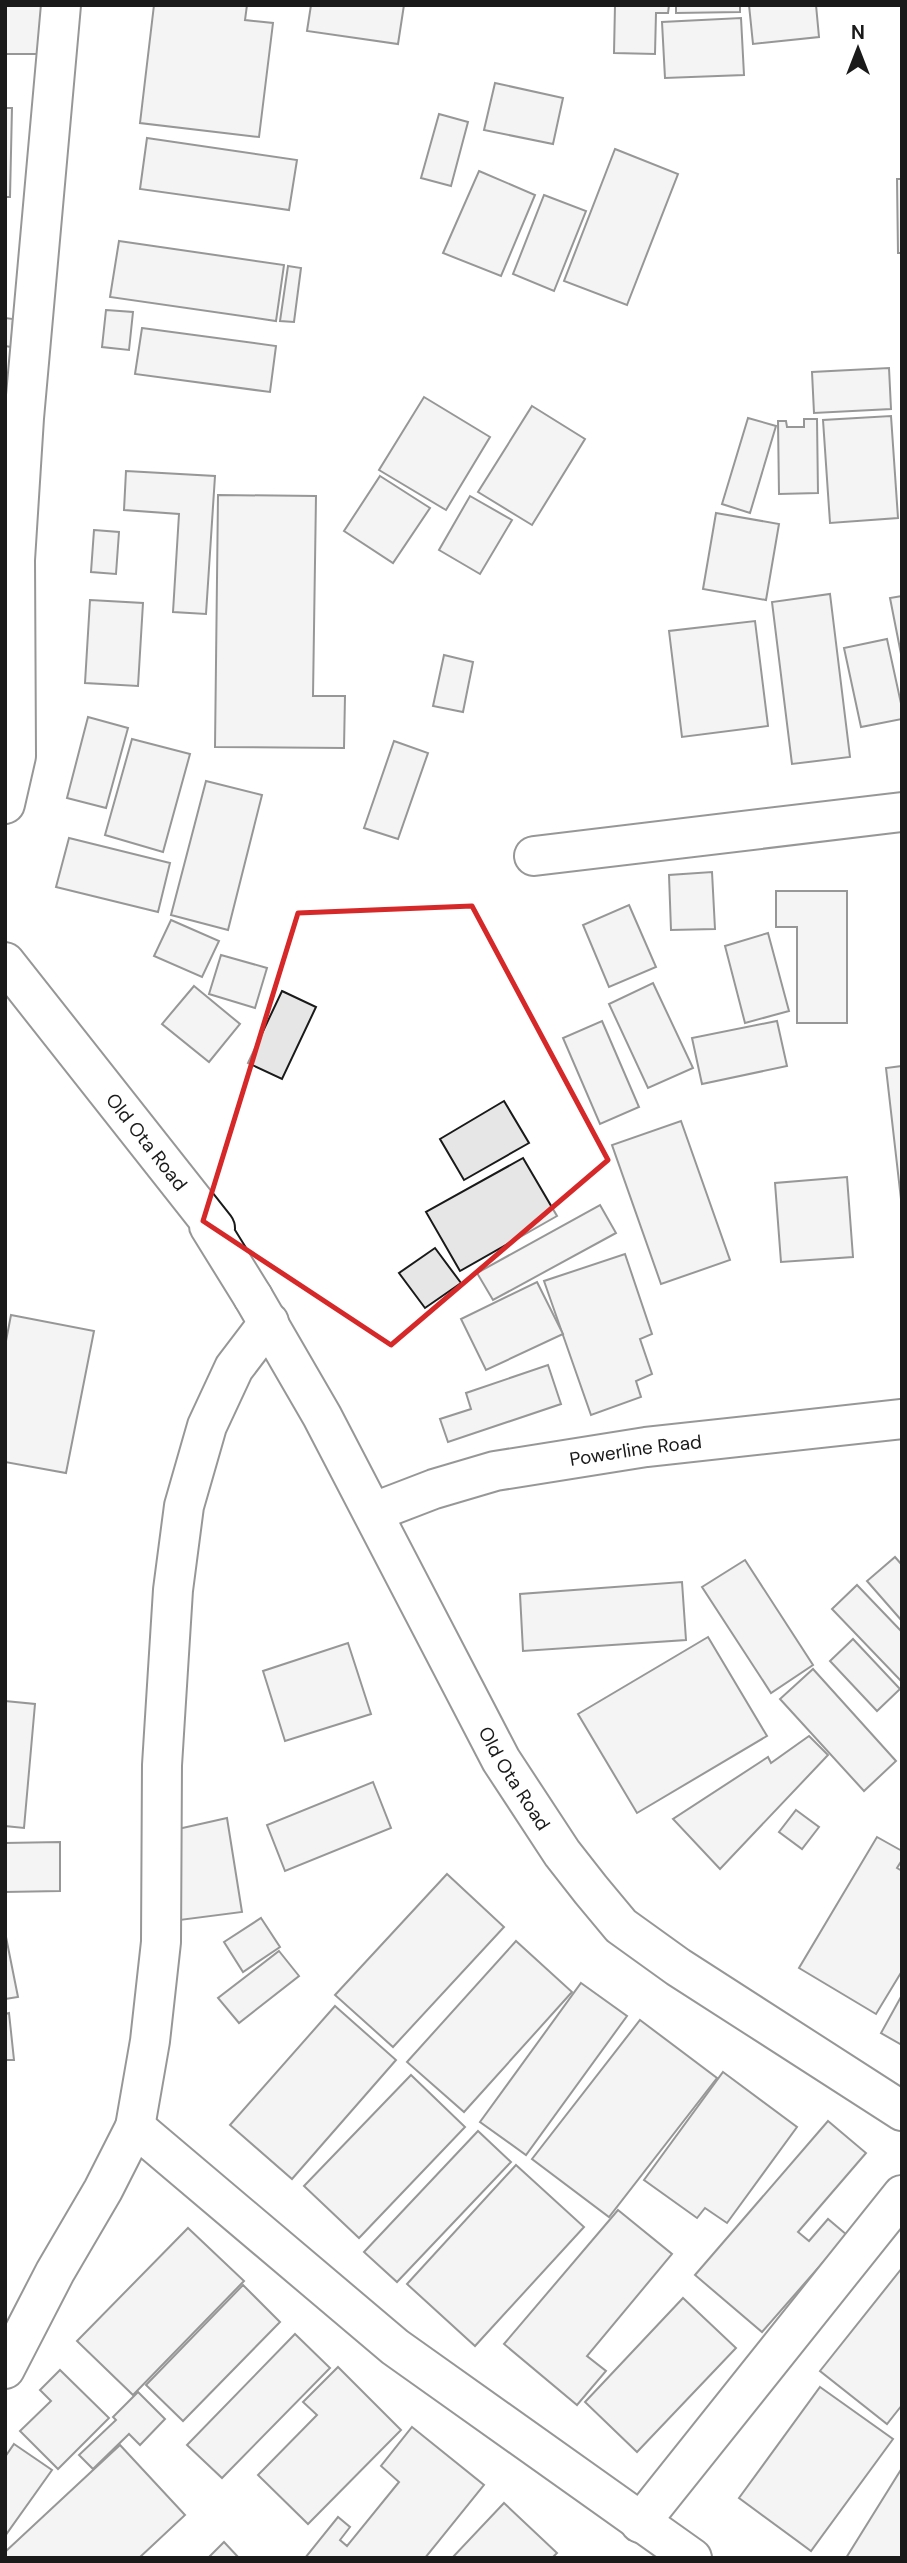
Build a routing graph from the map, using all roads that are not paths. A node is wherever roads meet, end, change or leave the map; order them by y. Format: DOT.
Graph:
graph roads {
  1 [pos="61,5"];
  2 [pos="5,804"];
  3 [pos="902,811"];
  4 [pos="534,856"];
  5 [pos="5,962"];
  6 [pos="261,1309"];
  7 [pos="902,1419"];
  8 [pos="374,1512"];
  9 [pos="902,2111"];
  10 [pos="135,2127"];
  11 [pos="902,2195"];
  12 [pos="5,2369"];
  13 [pos="640,2522"];
  14 [pos="692,2558"];
  1 -- 2 [label="street"];
  3 -- 4 [label="street"];
  5 -- 6 [label="street, Old Ota Road"];
  6 -- 8 [label="street, Old Ota Road"];
  6 -- 10 [label="street"];
  7 -- 8 [label="street, Powerline Road"];
  8 -- 9 [label="street, Old Ota Road"];
  10 -- 12 [label="street"];
  10 -- 13 [label="street"];
  11 -- 13 [label="street"];
  13 -- 14 [label="street"];
}
